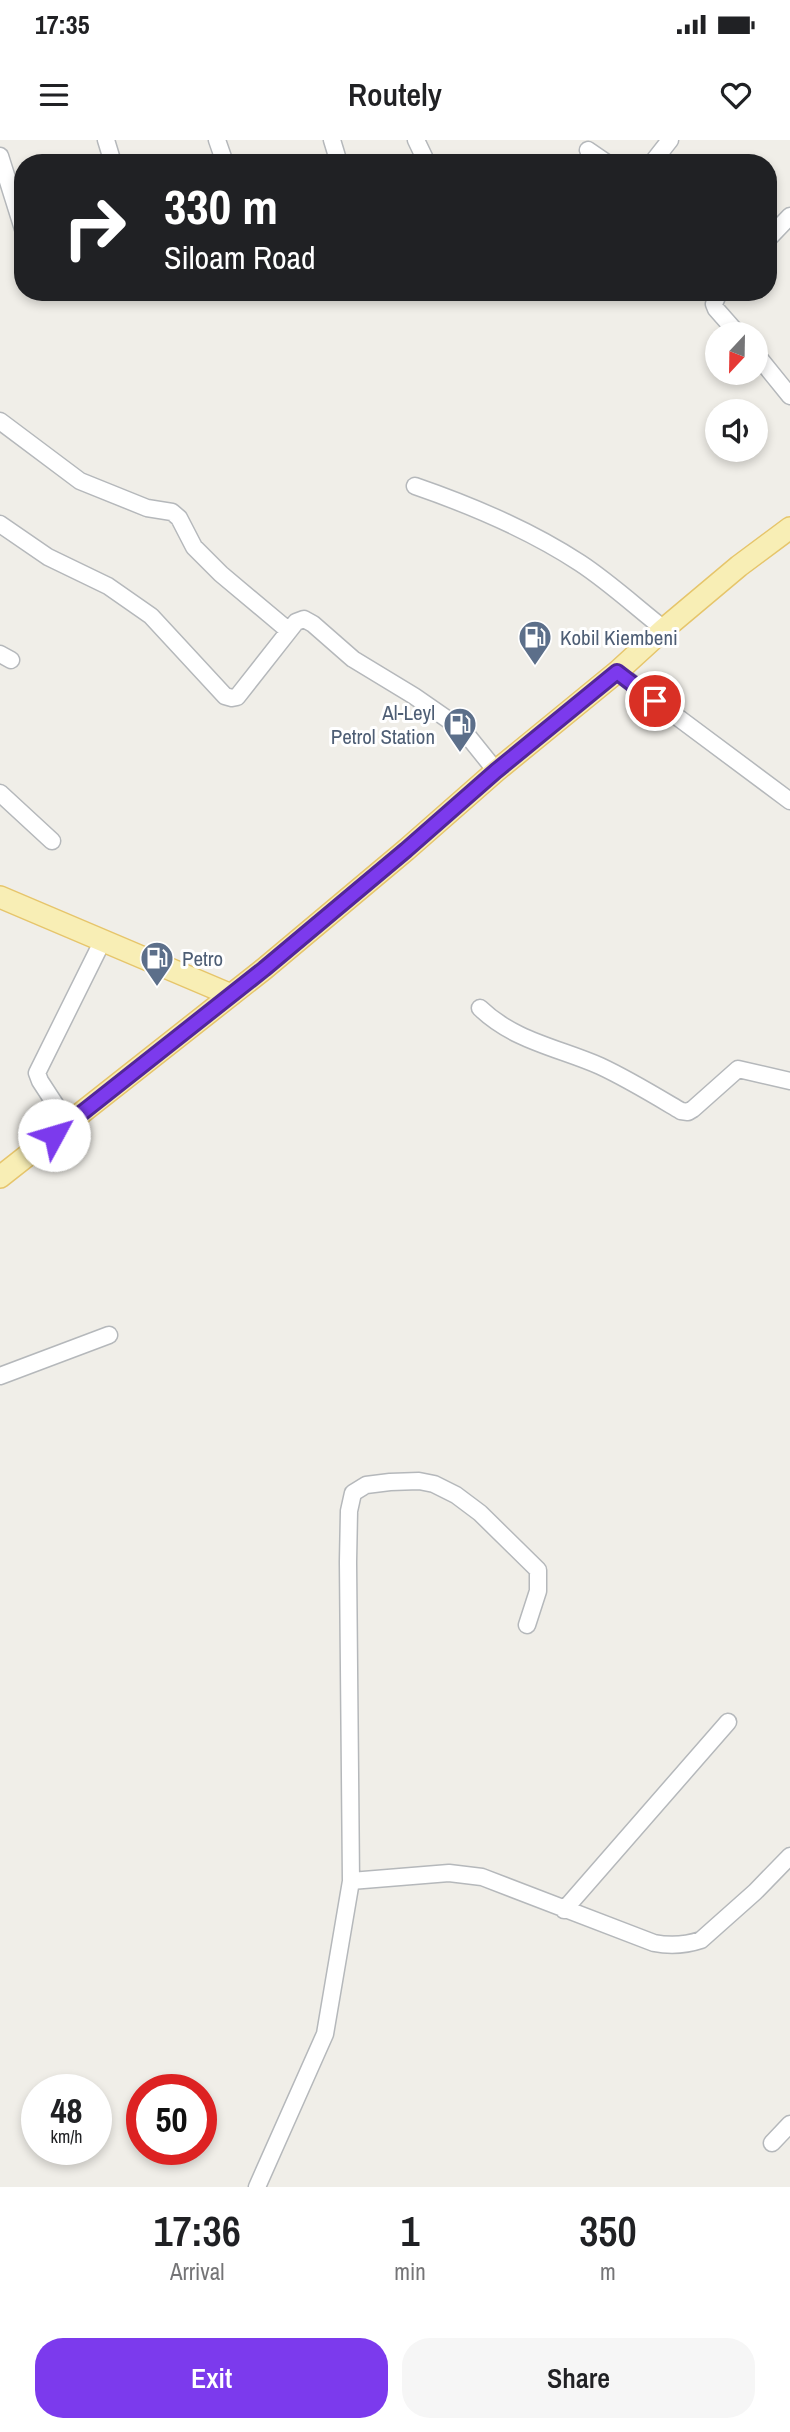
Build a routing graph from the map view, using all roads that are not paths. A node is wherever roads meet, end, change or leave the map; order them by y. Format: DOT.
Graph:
graph roads {
  1 [pos="670,140"];
  2 [pos="588,150"];
  3 [pos="594,154"];
  4 [pos="659,154"];
  5 [pos="0,156"];
  6 [pos="14,200"];
  7 [pos="790,216"];
  8 [pos="777,230"];
  9 [pos="715,301"];
  10 [pos="727,322"];
  11 [pos="768,369"];
  12 [pos="790,396"];
  13 [pos="0,421"];
  14 [pos="415,486"];
  15 [pos="0,524"];
  16 [pos="790,528"];
  17 [pos="664,629"];
  18 [pos="289,631"];
  19 [pos="617,672"];
  20 [pos="496,771"];
  21 [pos="0,793"];
  22 [pos="790,801"];
  23 [pos="52,841"];
  24 [pos="0,897"];
  25 [pos="103,940"];
  26 [pos="231,995"];
  27 [pos="481,1008"];
  28 [pos="790,1081"];
  29 [pos="68,1124"];
  30 [pos="0,1177"];
  31 [pos="109,1335"];
  32 [pos="0,1376"];
  33 [pos="527,1625"];
  34 [pos="728,1722"];
  35 [pos="790,1856"];
  36 [pos="351,1881"];
  37 [pos="564,1910"];
  38 [pos="790,2124"];
  39 [pos="772,2143"];
  40 [pos="257,2187"];
  1 -- 4 [label="street"];
  2 -- 3 [label="street"];
  5 -- 6 [label="street"];
  7 -- 8 [label="street"];
  9 -- 10 [label="street"];
  11 -- 12 [label="street"];
  13 -- 18 [label="street"];
  14 -- 17 [label="street"];
  15 -- 18 [label="street"];
  16 -- 17 [label="main road"];
  17 -- 19 [label="main road"];
  18 -- 20 [label="street"];
  19 -- 20 [label="main road"];
  19 -- 22 [label="street"];
  20 -- 26 [label="main road"];
  21 -- 23 [label="street"];
  24 -- 25 [label="main road"];
  25 -- 26 [label="main road"];
  25 -- 29 [label="street"];
  26 -- 29 [label="main road"];
  27 -- 28 [label="street"];
  29 -- 30 [label="main road"];
  31 -- 32 [label="street"];
  33 -- 36 [label="street"];
  34 -- 37 [label="street"];
  35 -- 37 [label="street"];
  36 -- 37 [label="street"];
  36 -- 40 [label="street"];
  38 -- 39 [label="street"];
}
